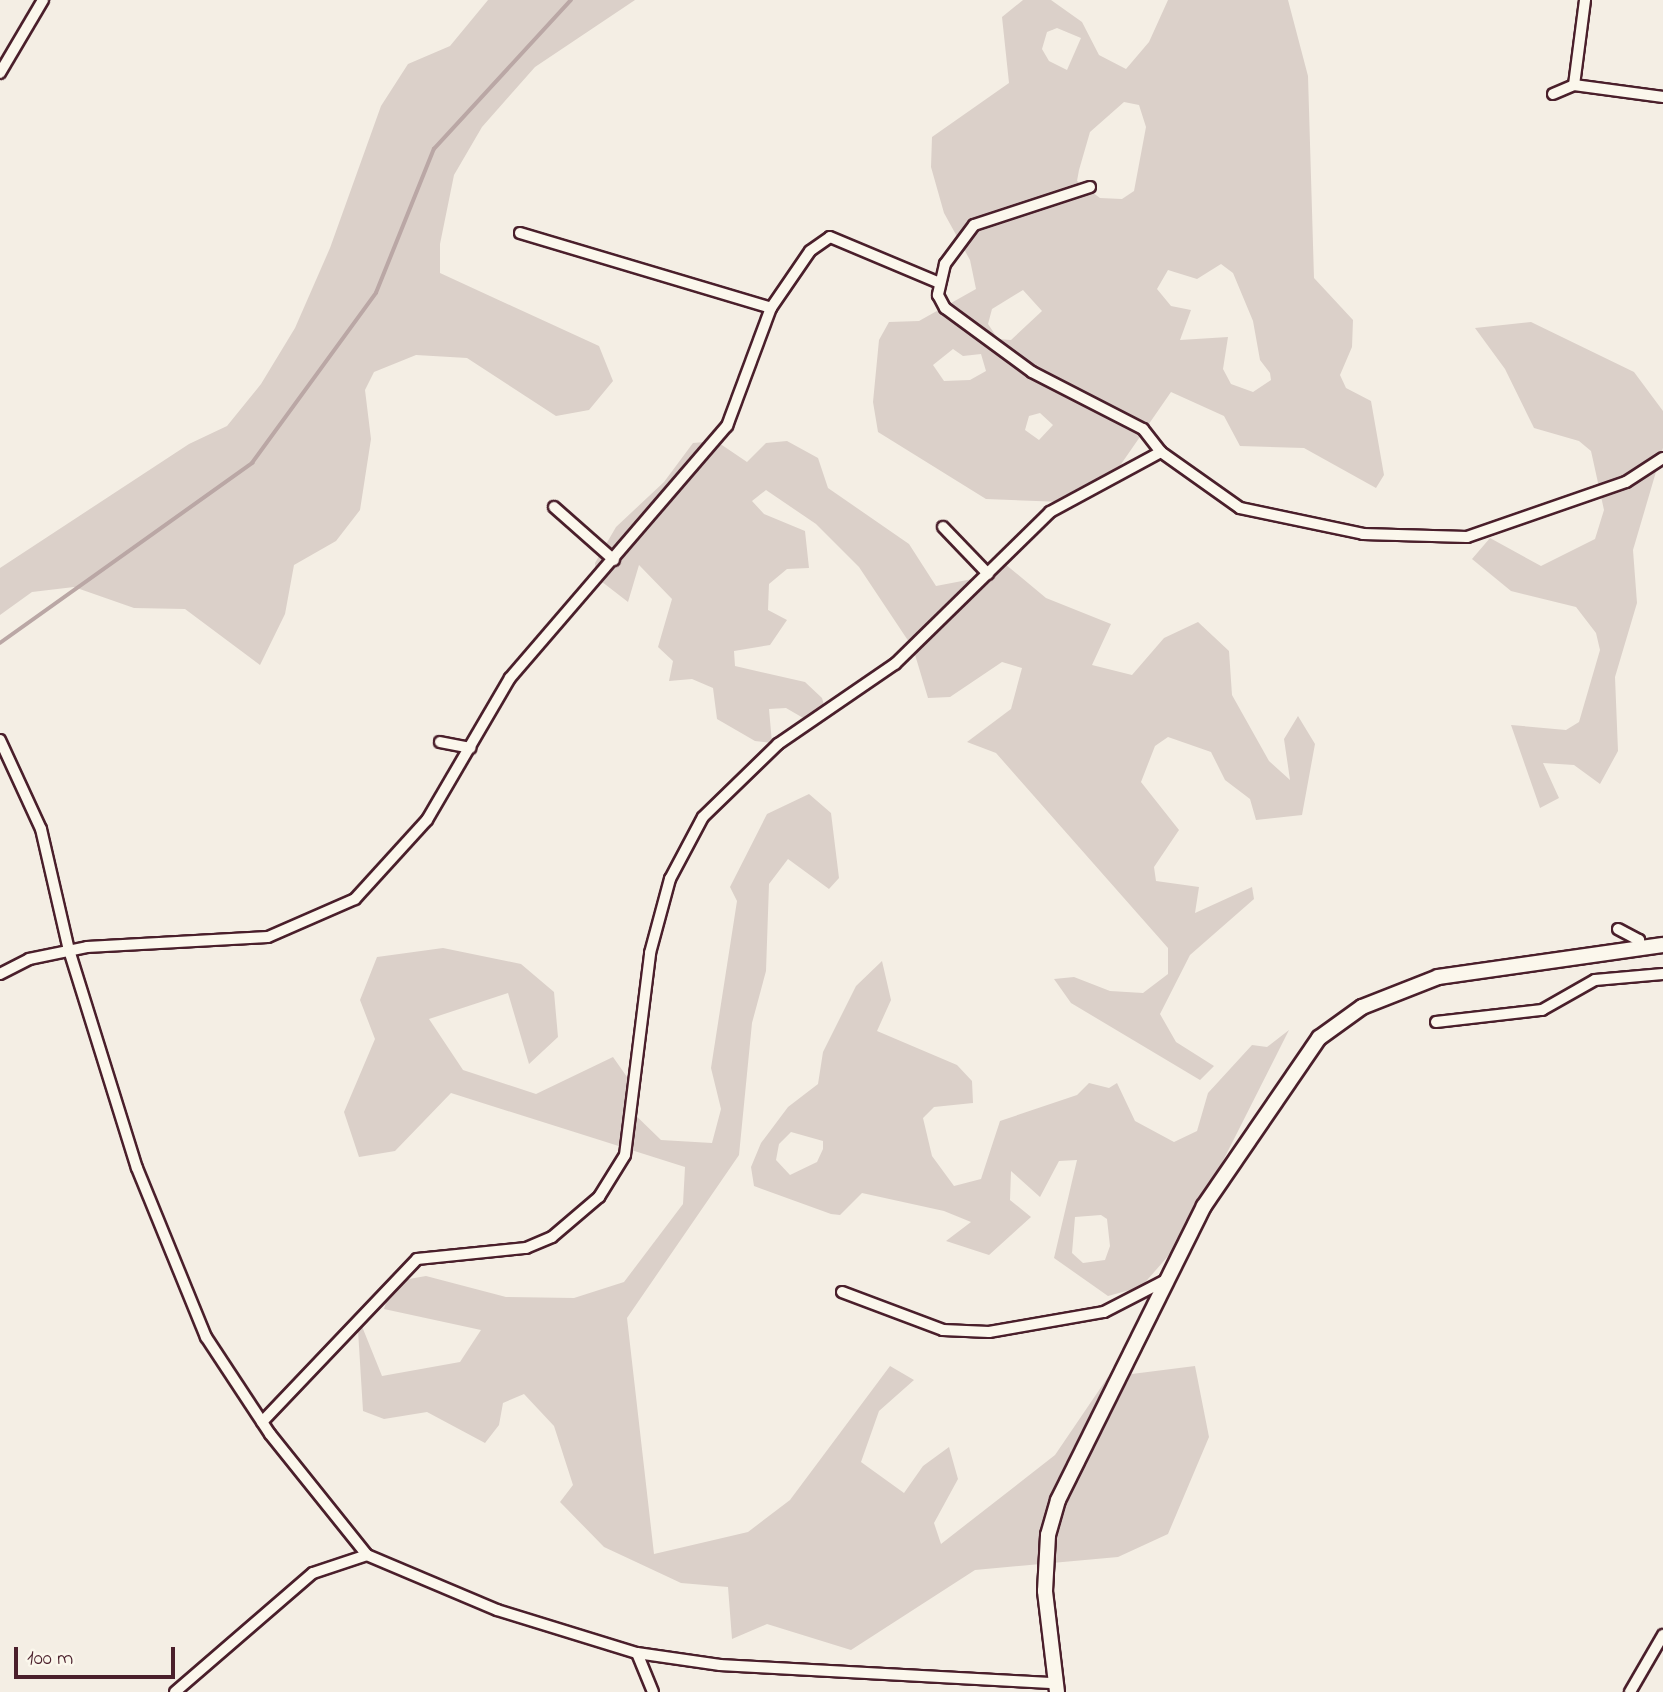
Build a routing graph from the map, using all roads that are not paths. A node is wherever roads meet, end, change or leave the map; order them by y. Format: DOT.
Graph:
graph roads {
  1 [pos="43,0"];
  2 [pos="1585,0"];
  3 [pos="0,73"];
  4 [pos="1574,85"];
  5 [pos="1553,94"];
  6 [pos="1663,97"];
  7 [pos="1090,187"];
  8 [pos="520,233"];
  9 [pos="937,282"];
  10 [pos="771,308"];
  11 [pos="1161,452"];
  12 [pos="1663,458"];
  13 [pos="554,507"];
  14 [pos="943,527"];
  15 [pos="614,560"];
  16 [pos="988,574"];
  17 [pos="0,740"];
  18 [pos="440,742"];
  19 [pos="470,748"];
  20 [pos="1618,929"];
  21 [pos="1663,945"];
  22 [pos="1639,948"];
  23 [pos="69,950"];
  24 [pos="0,974"];
  25 [pos="1663,974"];
  26 [pos="1436,1022"];
  27 [pos="1169,1279"];
  28 [pos="842,1292"];
  29 [pos="262,1422"];
  30 [pos="367,1555"];
  31 [pos="1663,1635"];
  32 [pos="637,1653"];
  33 [pos="1056,1688"];
  34 [pos="175,1692"];
  35 [pos="653,1692"];
  36 [pos="1630,1692"];
  1 -- 3 [label="street"];
  2 -- 4 [label="street"];
  4 -- 5 [label="street"];
  4 -- 6 [label="street"];
  7 -- 9 [label="street"];
  8 -- 10 [label="street"];
  9 -- 10 [label="street"];
  9 -- 11 [label="street"];
  10 -- 15 [label="street"];
  11 -- 12 [label="street"];
  11 -- 16 [label="street"];
  13 -- 15 [label="street"];
  14 -- 16 [label="street"];
  15 -- 19 [label="street"];
  16 -- 29 [label="street"];
  17 -- 23 [label="street"];
  18 -- 19 [label="street"];
  19 -- 23 [label="street"];
  20 -- 22 [label="street"];
  21 -- 22 [label="main road"];
  22 -- 27 [label="main road"];
  23 -- 24 [label="street"];
  23 -- 29 [label="street"];
  25 -- 26 [label="street"];
  27 -- 28 [label="street"];
  27 -- 33 [label="main road"];
  29 -- 30 [label="street"];
  30 -- 32 [label="street"];
  30 -- 34 [label="street"];
  31 -- 36 [label="street"];
  32 -- 33 [label="street"];
  32 -- 35 [label="street"];
}
